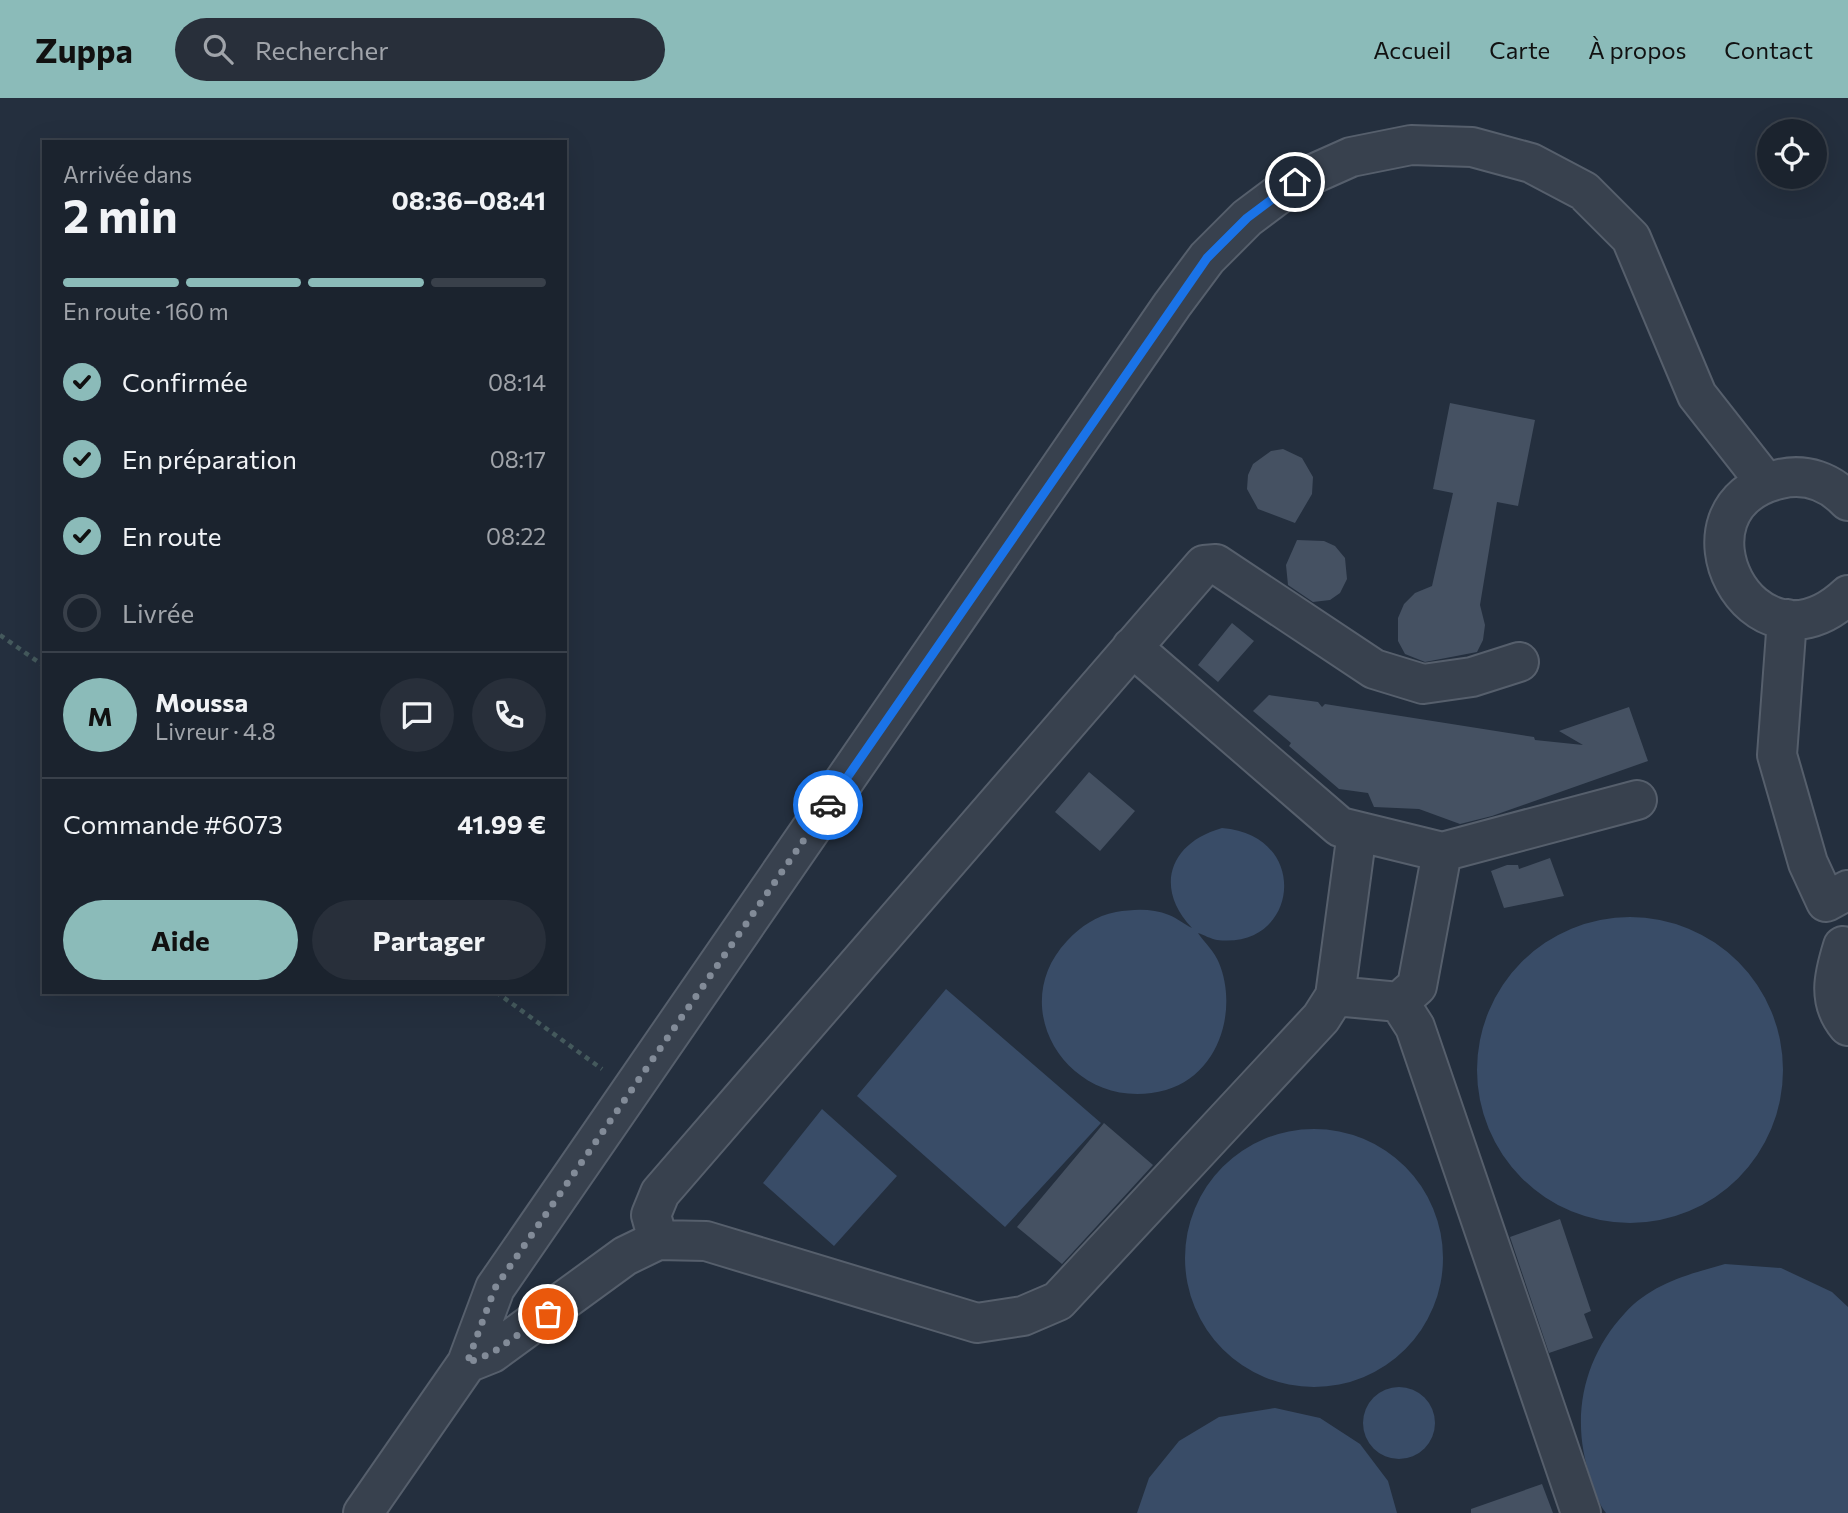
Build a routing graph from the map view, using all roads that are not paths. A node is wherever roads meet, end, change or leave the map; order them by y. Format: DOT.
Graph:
graph roads {
  1 [pos="1766,483"];
  2 [pos="1848,501"];
  3 [pos="1844,610"];
  4 [pos="1787,619"];
  5 [pos="1132,648"];
  6 [pos="1519,662"];
  7 [pos="1637,800"];
  8 [pos="1357,832"];
  9 [pos="1441,852"];
  10 [pos="1837,896"];
  11 [pos="1845,948"];
  12 [pos="1335,996"];
  13 [pos="1399,1002"];
  14 [pos="1848,1026"];
  15 [pos="658,1240"];
  16 [pos="467,1363"];
  17 [pos="363,1513"];
  18 [pos="1581,1513"];
  1 -- 2 [label="street"];
  1 -- 4 [label="street"];
  1 -- 16 [label="street"];
  3 -- 4 [label="street"];
  4 -- 10 [label="street"];
  5 -- 6 [label="street"];
  5 -- 8 [label="street"];
  5 -- 15 [label="street"];
  7 -- 9 [label="street"];
  8 -- 9 [label="street"];
  8 -- 12 [label="street"];
  9 -- 13 [label="street"];
  10 -- 11 [label="street"];
  11 -- 14 [label="street"];
  12 -- 13 [label="street"];
  12 -- 15 [label="street"];
  13 -- 18 [label="street"];
  15 -- 16 [label="street"];
  16 -- 17 [label="street"];
}
